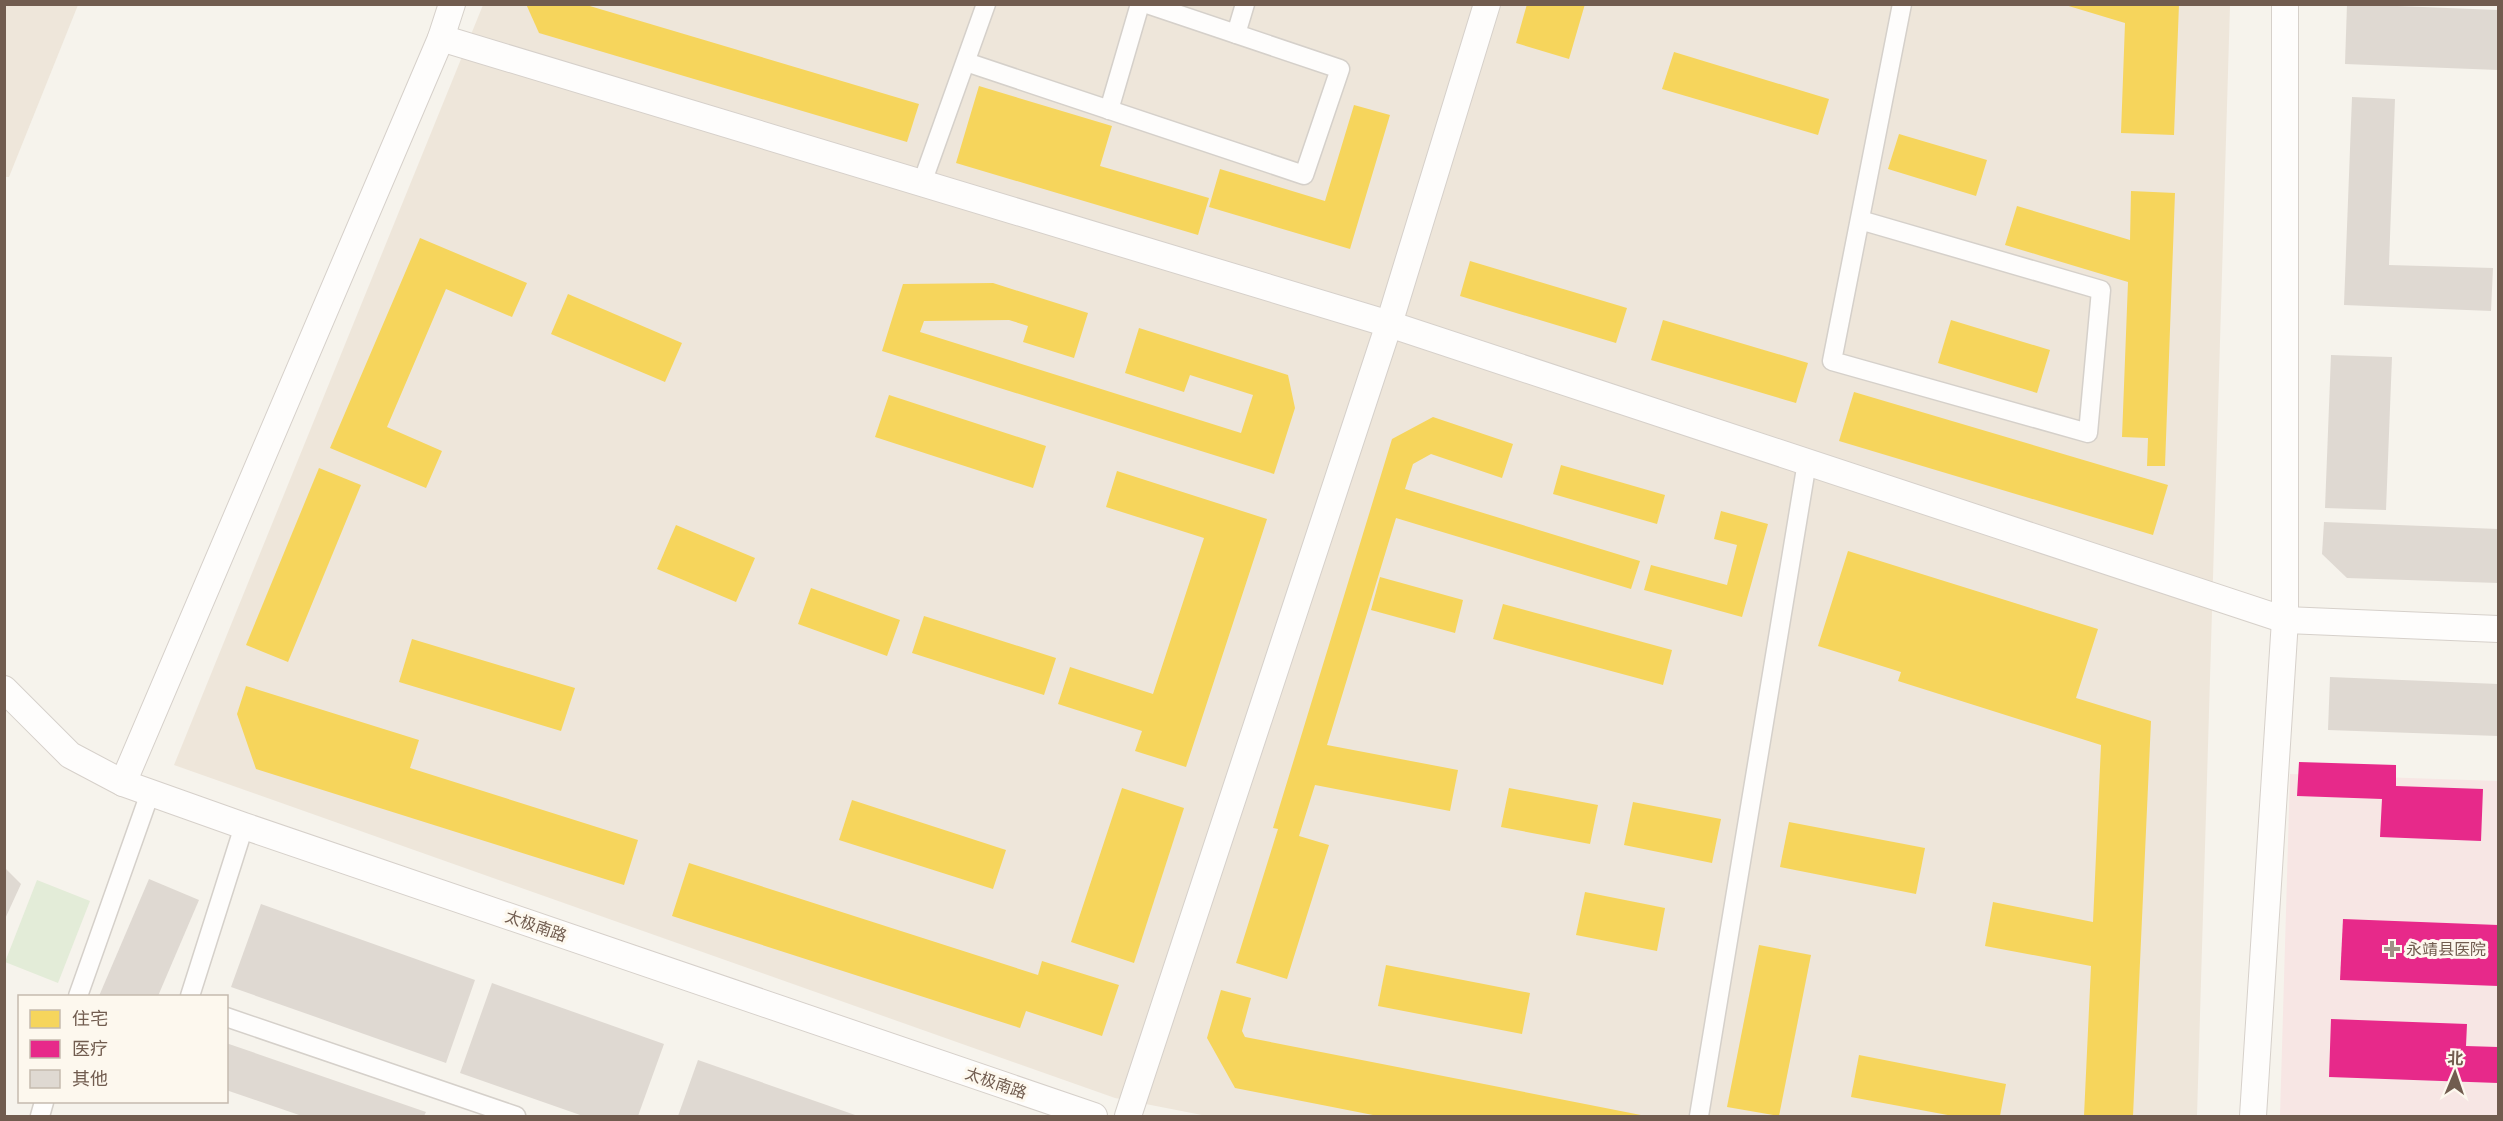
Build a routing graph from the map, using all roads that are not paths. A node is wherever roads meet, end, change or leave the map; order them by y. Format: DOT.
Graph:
graph roads {
  1 [pos="452,4"];
  2 [pos="986,4"];
  3 [pos="1140,4"];
  4 [pos="1147,4"];
  5 [pos="1245,4"];
  6 [pos="1487,4"];
  7 [pos="1902,4"];
  8 [pos="2285,4"];
  9 [pos="1236,34"];
  10 [pos="441,38"];
  11 [pos="966,62"];
  12 [pos="1109,110"];
  13 [pos="922,183"];
  14 [pos="1860,220"];
  15 [pos="1389,324"];
  16 [pos="1806,462"];
  17 [pos="2285,620"];
  18 [pos="2499,628"];
  19 [pos="4,689"];
  20 [pos="123,783"];
  21 [pos="150,793"];
  22 [pos="244,826"];
  23 [pos="78,995"];
  24 [pos="190,995"];
  25 [pos="228,1018"];
  26 [pos="516,1116"];
  27 [pos="1094,1116"];
  28 [pos="1128,1116"];
  29 [pos="1699,1116"];
  30 [pos="2253,1116"];
  1 -- 10 [label="street"];
  2 -- 11 [label="street"];
  3 -- 12 [label="street"];
  4 -- 9 [label="street"];
  5 -- 9 [label="street"];
  6 -- 15 [label="street"];
  7 -- 14 [label="street"];
  8 -- 17 [label="street"];
  9 -- 12 [label="street"];
  10 -- 13 [label="street"];
  10 -- 20 [label="street"];
  11 -- 12 [label="street"];
  11 -- 13 [label="street"];
  13 -- 15 [label="street"];
  14 -- 14 [label="street"];
  15 -- 16 [label="street"];
  15 -- 28 [label="street"];
  16 -- 17 [label="street"];
  16 -- 29 [label="street"];
  17 -- 18 [label="street"];
  17 -- 30 [label="street"];
  19 -- 20 [label="street, 太极南路"];
  20 -- 21 [label="street, 太极南路"];
  21 -- 22 [label="street, 太极南路"];
  21 -- 23 [label="street"];
  22 -- 24 [label="street"];
  22 -- 27 [label="street, 太极南路"];
  25 -- 26 [label="street"];
}
